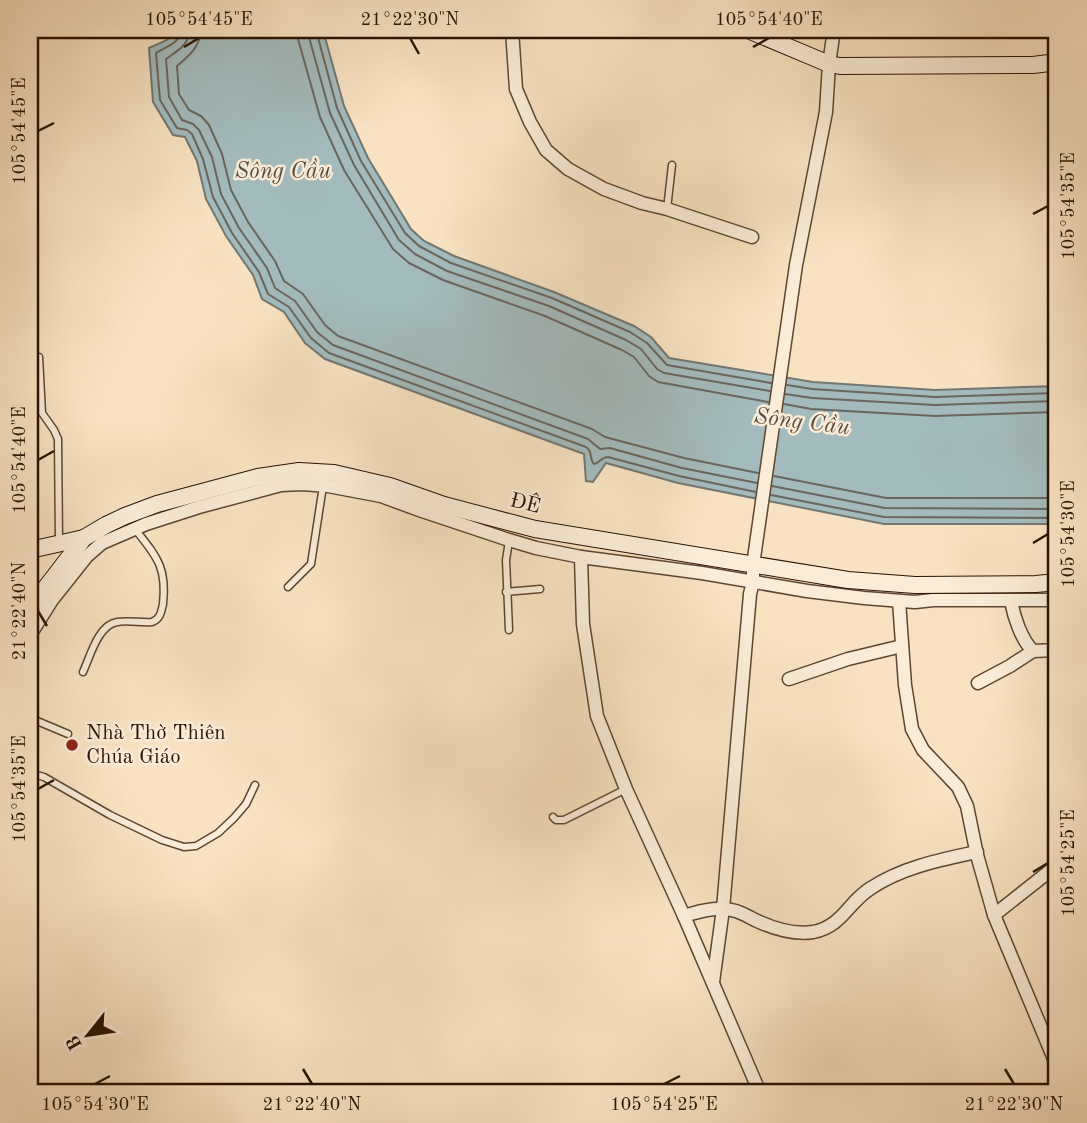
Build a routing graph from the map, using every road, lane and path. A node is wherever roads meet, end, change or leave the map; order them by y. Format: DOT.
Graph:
graph roads {
  1 [pos="512,30"];
  2 [pos="748,30"];
  3 [pos="834,30"];
  4 [pos="1057,62"];
  5 [pos="829,64"];
  6 [pos="672,165"];
  7 [pos="667,209"];
  8 [pos="752,237"];
  9 [pos="39,357"];
  10 [pos="323,486"];
  11 [pos="134,529"];
  12 [pos="84,538"];
  13 [pos="509,540"];
  14 [pos="59,544"];
  15 [pos="30,550"];
  16 [pos="581,557"];
  17 [pos="753,573"];
  18 [pos="1057,582"];
  19 [pos="288,587"];
  20 [pos="540,589"];
  21 [pos="506,592"];
  22 [pos="1057,600"];
  23 [pos="899,601"];
  24 [pos="1011,601"];
  25 [pos="30,608"];
  26 [pos="509,630"];
  27 [pos="30,635"];
  28 [pos="902,646"];
  29 [pos="1057,650"];
  30 [pos="1032,651"];
  31 [pos="83,672"];
  32 [pos="789,679"];
  33 [pos="978,683"];
  34 [pos="30,710"];
  35 [pos="33,719"];
  36 [pos="68,734"];
  37 [pos="30,773"];
  38 [pos="255,785"];
  39 [pos="626,789"];
  40 [pos="553,817"];
  41 [pos="977,852"];
  42 [pos="1057,862"];
  43 [pos="723,909"];
  44 [pos="994,915"];
  45 [pos="684,916"];
  46 [pos="713,982"];
  47 [pos="1057,1066"];
  48 [pos="760,1093"];
  1 -- 7 [label="street"];
  2 -- 5 [label="main road"];
  3 -- 5 [label="street"];
  4 -- 5 [label="main road"];
  5 -- 17 [label="street"];
  6 -- 7 [label="lane"];
  7 -- 8 [label="street"];
  9 -- 14 [label="lane"];
  10 -- 11 [label="street"];
  10 -- 13 [label="street"];
  10 -- 19 [label="lane"];
  11 -- 27 [label="street"];
  11 -- 31 [label="lane"];
  12 -- 14 [label="main road"];
  12 -- 17 [label="main road, ĐÊ"];
  12 -- 25 [label="main road, ĐÊ"];
  13 -- 16 [label="street"];
  13 -- 21 [label="lane"];
  14 -- 15 [label="main road"];
  16 -- 17 [label="street"];
  16 -- 39 [label="street"];
  17 -- 18 [label="main road, ĐÊ"];
  17 -- 23 [label="street"];
  17 -- 43 [label="street"];
  20 -- 21 [label="lane"];
  21 -- 26 [label="lane"];
  22 -- 24 [label="street"];
  23 -- 24 [label="street"];
  23 -- 28 [label="street"];
  24 -- 30 [label="street"];
  28 -- 32 [label="street"];
  28 -- 41 [label="street"];
  29 -- 30 [label="street"];
  30 -- 33 [label="street"];
  34 -- 35 [label="lane"];
  35 -- 36 [label="lane"];
  37 -- 38 [label="lane"];
  39 -- 40 [label="lane"];
  39 -- 45 [label="street"];
  41 -- 43 [label="street"];
  41 -- 44 [label="street"];
  42 -- 44 [label="street"];
  43 -- 45 [label="street"];
  43 -- 46 [label="street"];
  44 -- 47 [label="street"];
  45 -- 46 [label="street"];
  46 -- 48 [label="street"];
}
